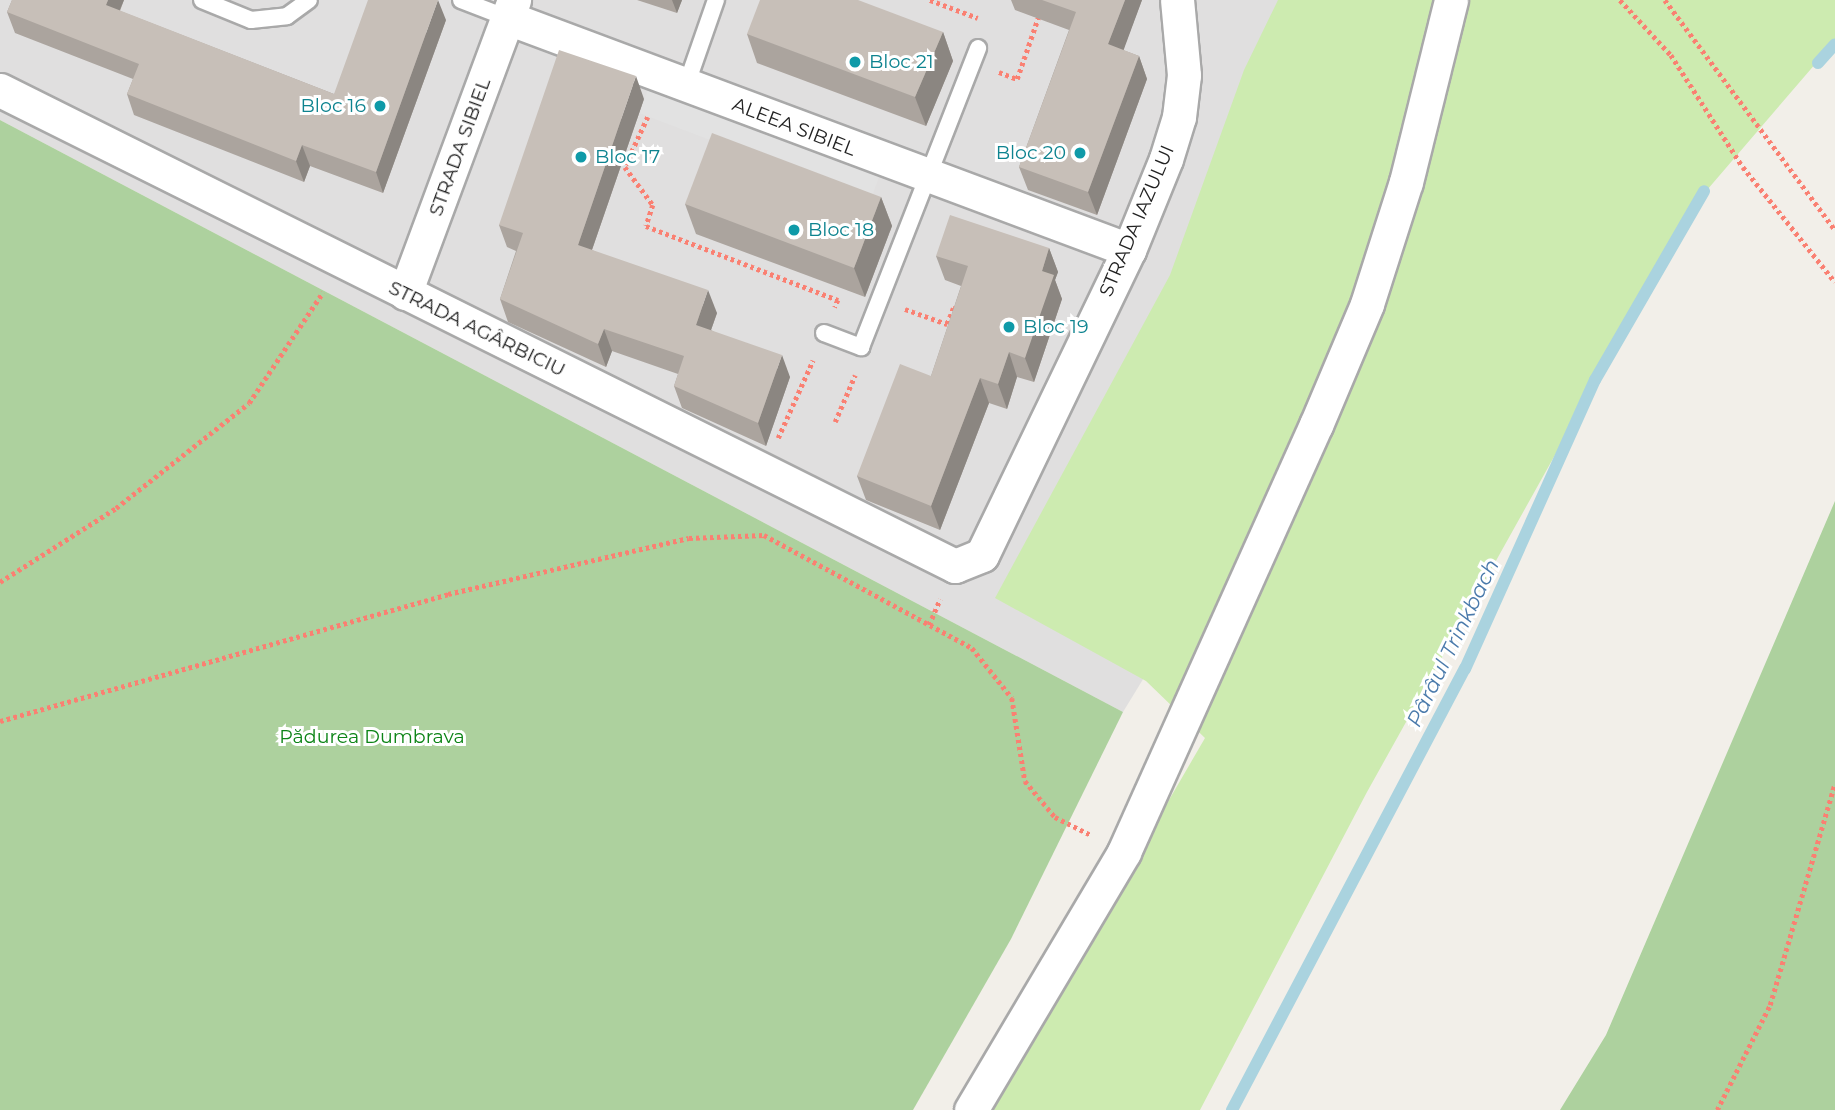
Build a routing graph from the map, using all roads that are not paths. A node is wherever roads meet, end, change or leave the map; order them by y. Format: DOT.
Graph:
graph roads {
  1 [pos="202,0"];
  2 [pos="309,0"];
  3 [pos="461,0"];
  4 [pos="716,0"];
  5 [pos="1177,0"];
  6 [pos="1451,0"];
  7 [pos="511,9"];
  8 [pos="978,48"];
  9 [pos="686,86"];
  10 [pos="0,90"];
  11 [pos="929,178"];
  12 [pos="1129,250"];
  13 [pos="405,293"];
  14 [pos="824,333"];
  15 [pos="955,566"];
  16 [pos="971,1110"];
  1 -- 2 [label="lane"];
  3 -- 7 [label="lane, ALEEA SIBIEL"];
  4 -- 9 [label="lane"];
  5 -- 12 [label="street, STRADA IAZULUI"];
  6 -- 16 [label="street"];
  7 -- 9 [label="street, ALEEA SIBIEL"];
  7 -- 13 [label="street, STRADA SIBIEL"];
  8 -- 11 [label="lane"];
  9 -- 11 [label="street, ALEEA SIBIEL"];
  10 -- 13 [label="street, STRADA AGÂRBICIU"];
  11 -- 12 [label="street, ALEEA SIBIEL"];
  11 -- 14 [label="lane"];
  12 -- 15 [label="street, STRADA IAZULUI"];
  13 -- 15 [label="street, STRADA AGÂRBICIU"];
}
